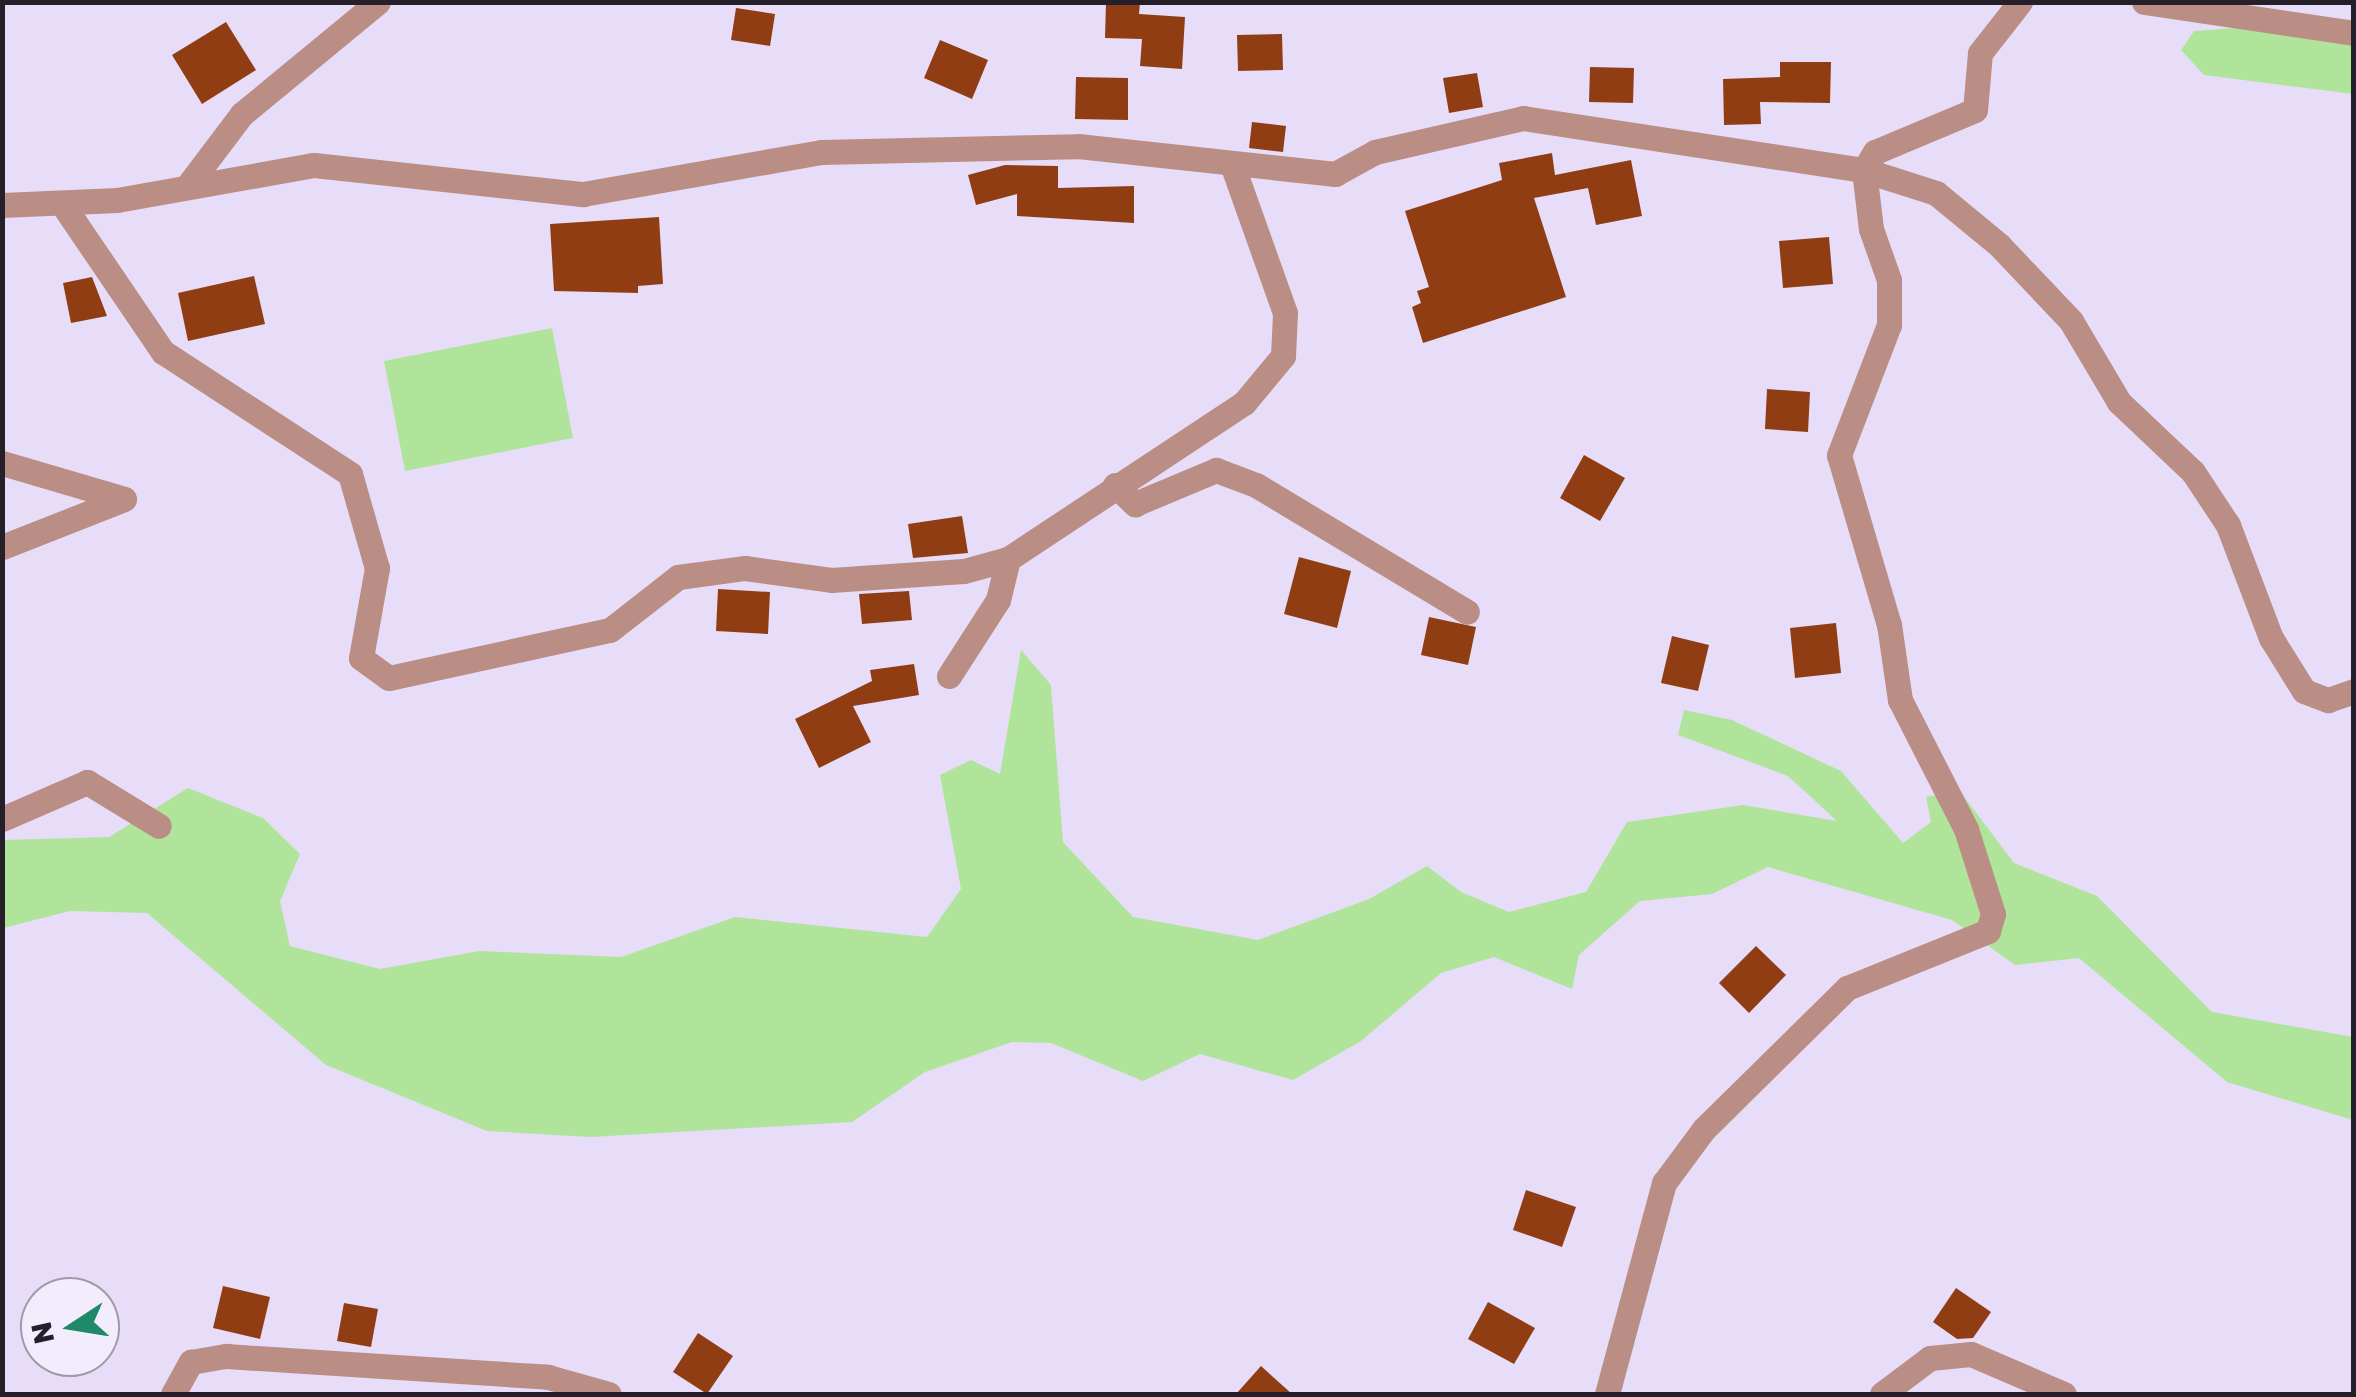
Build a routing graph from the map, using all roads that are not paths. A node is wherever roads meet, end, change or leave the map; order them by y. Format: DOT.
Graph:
graph roads {
  1 [pos="378,2"];
  2 [pos="2020,2"];
  3 [pos="2144,2"];
  4 [pos="2354,33"];
  5 [pos="1232,164"];
  6 [pos="1864,170"];
  7 [pos="189,184"];
  8 [pos="2,204"];
  9 [pos="63,205"];
  10 [pos="2,463"];
  11 [pos="1115,485"];
  12 [pos="2,547"];
  13 [pos="1008,559"];
  14 [pos="1466,612"];
  15 [pos="948,676"];
  16 [pos="2354,690"];
  17 [pos="2,819"];
  18 [pos="158,826"];
  19 [pos="173,1394"];
  20 [pos="609,1394"];
  21 [pos="1608,1394"];
  22 [pos="1882,1394"];
  23 [pos="2064,1394"];
  1 -- 7 [label="street"];
  2 -- 6 [label="street"];
  3 -- 4 [label="street"];
  5 -- 6 [label="street"];
  5 -- 7 [label="street"];
  5 -- 11 [label="street"];
  6 -- 16 [label="street"];
  6 -- 21 [label="street"];
  7 -- 9 [label="street"];
  8 -- 9 [label="street"];
  9 -- 13 [label="street"];
  10 -- 12 [label="street"];
  11 -- 13 [label="street"];
  11 -- 14 [label="street"];
  13 -- 15 [label="street"];
  17 -- 18 [label="street"];
  19 -- 20 [label="street"];
  22 -- 23 [label="street"];
}
